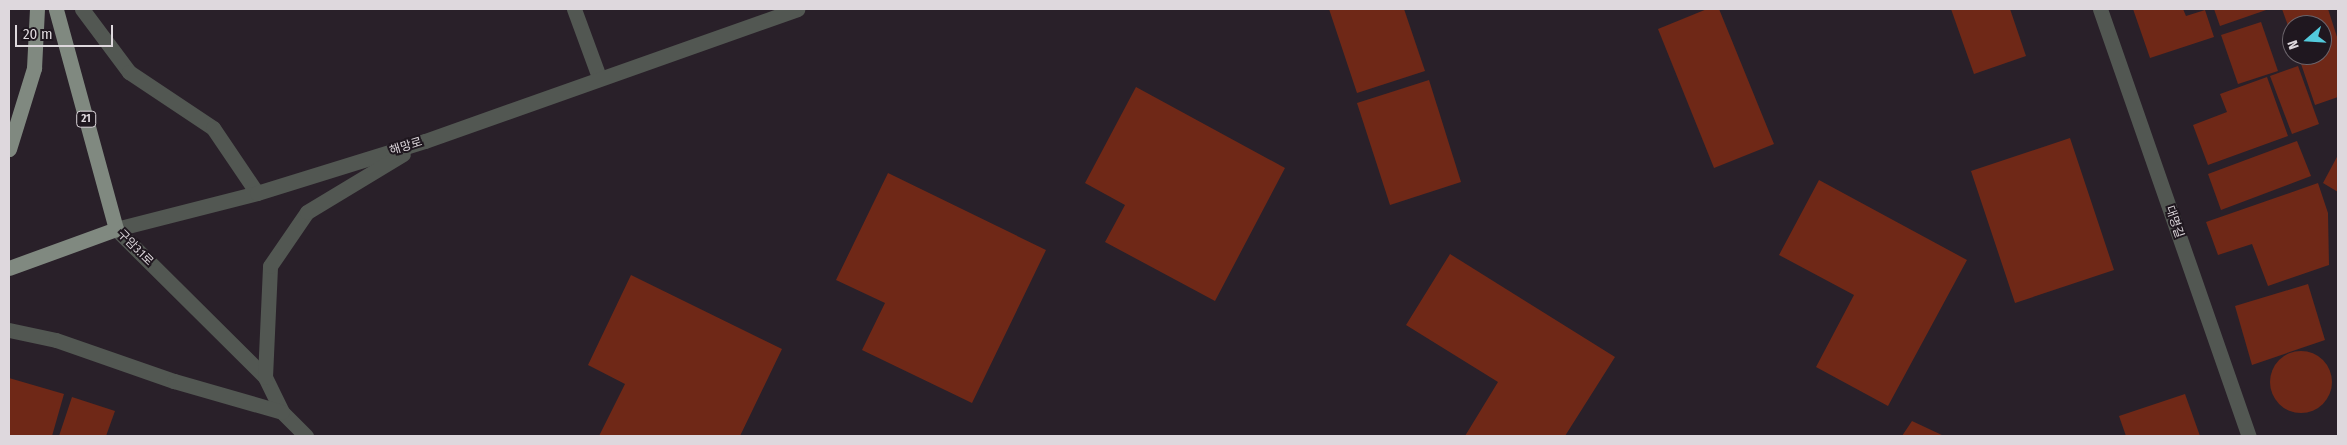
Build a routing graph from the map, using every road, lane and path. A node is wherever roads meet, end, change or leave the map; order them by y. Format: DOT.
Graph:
graph roads {
  1 [pos="37,9"];
  2 [pos="56,9"];
  3 [pos="82,9"];
  4 [pos="574,9"];
  5 [pos="797,9"];
  6 [pos="2100,9"];
  7 [pos="599,77"];
  8 [pos="425,141"];
  9 [pos="9,148"];
  10 [pos="258,193"];
  11 [pos="116,229"];
  12 [pos="9,268"];
  13 [pos="9,330"];
  14 [pos="265,377"];
  15 [pos="282,412"];
  16 [pos="306,436"];
  17 [pos="2249,436"];
  1 -- 9 [label="main road"];
  2 -- 11 [label="main road, 구암3.1로 / 21"];
  3 -- 10 [label="street"];
  4 -- 7 [label="street"];
  5 -- 7 [label="street, 해망로"];
  6 -- 17 [label="street, 대명길"];
  7 -- 8 [label="street, 해망로"];
  8 -- 10 [label="street, 해망로"];
  8 -- 14 [label="street"];
  10 -- 11 [label="street, 해망로"];
  11 -- 12 [label="main road, 해망로"];
  11 -- 14 [label="street, 구암3.1로"];
  13 -- 15 [label="street"];
  14 -- 15 [label="street, 구암3.1로"];
  15 -- 16 [label="street, 구암3.1로"];
}
